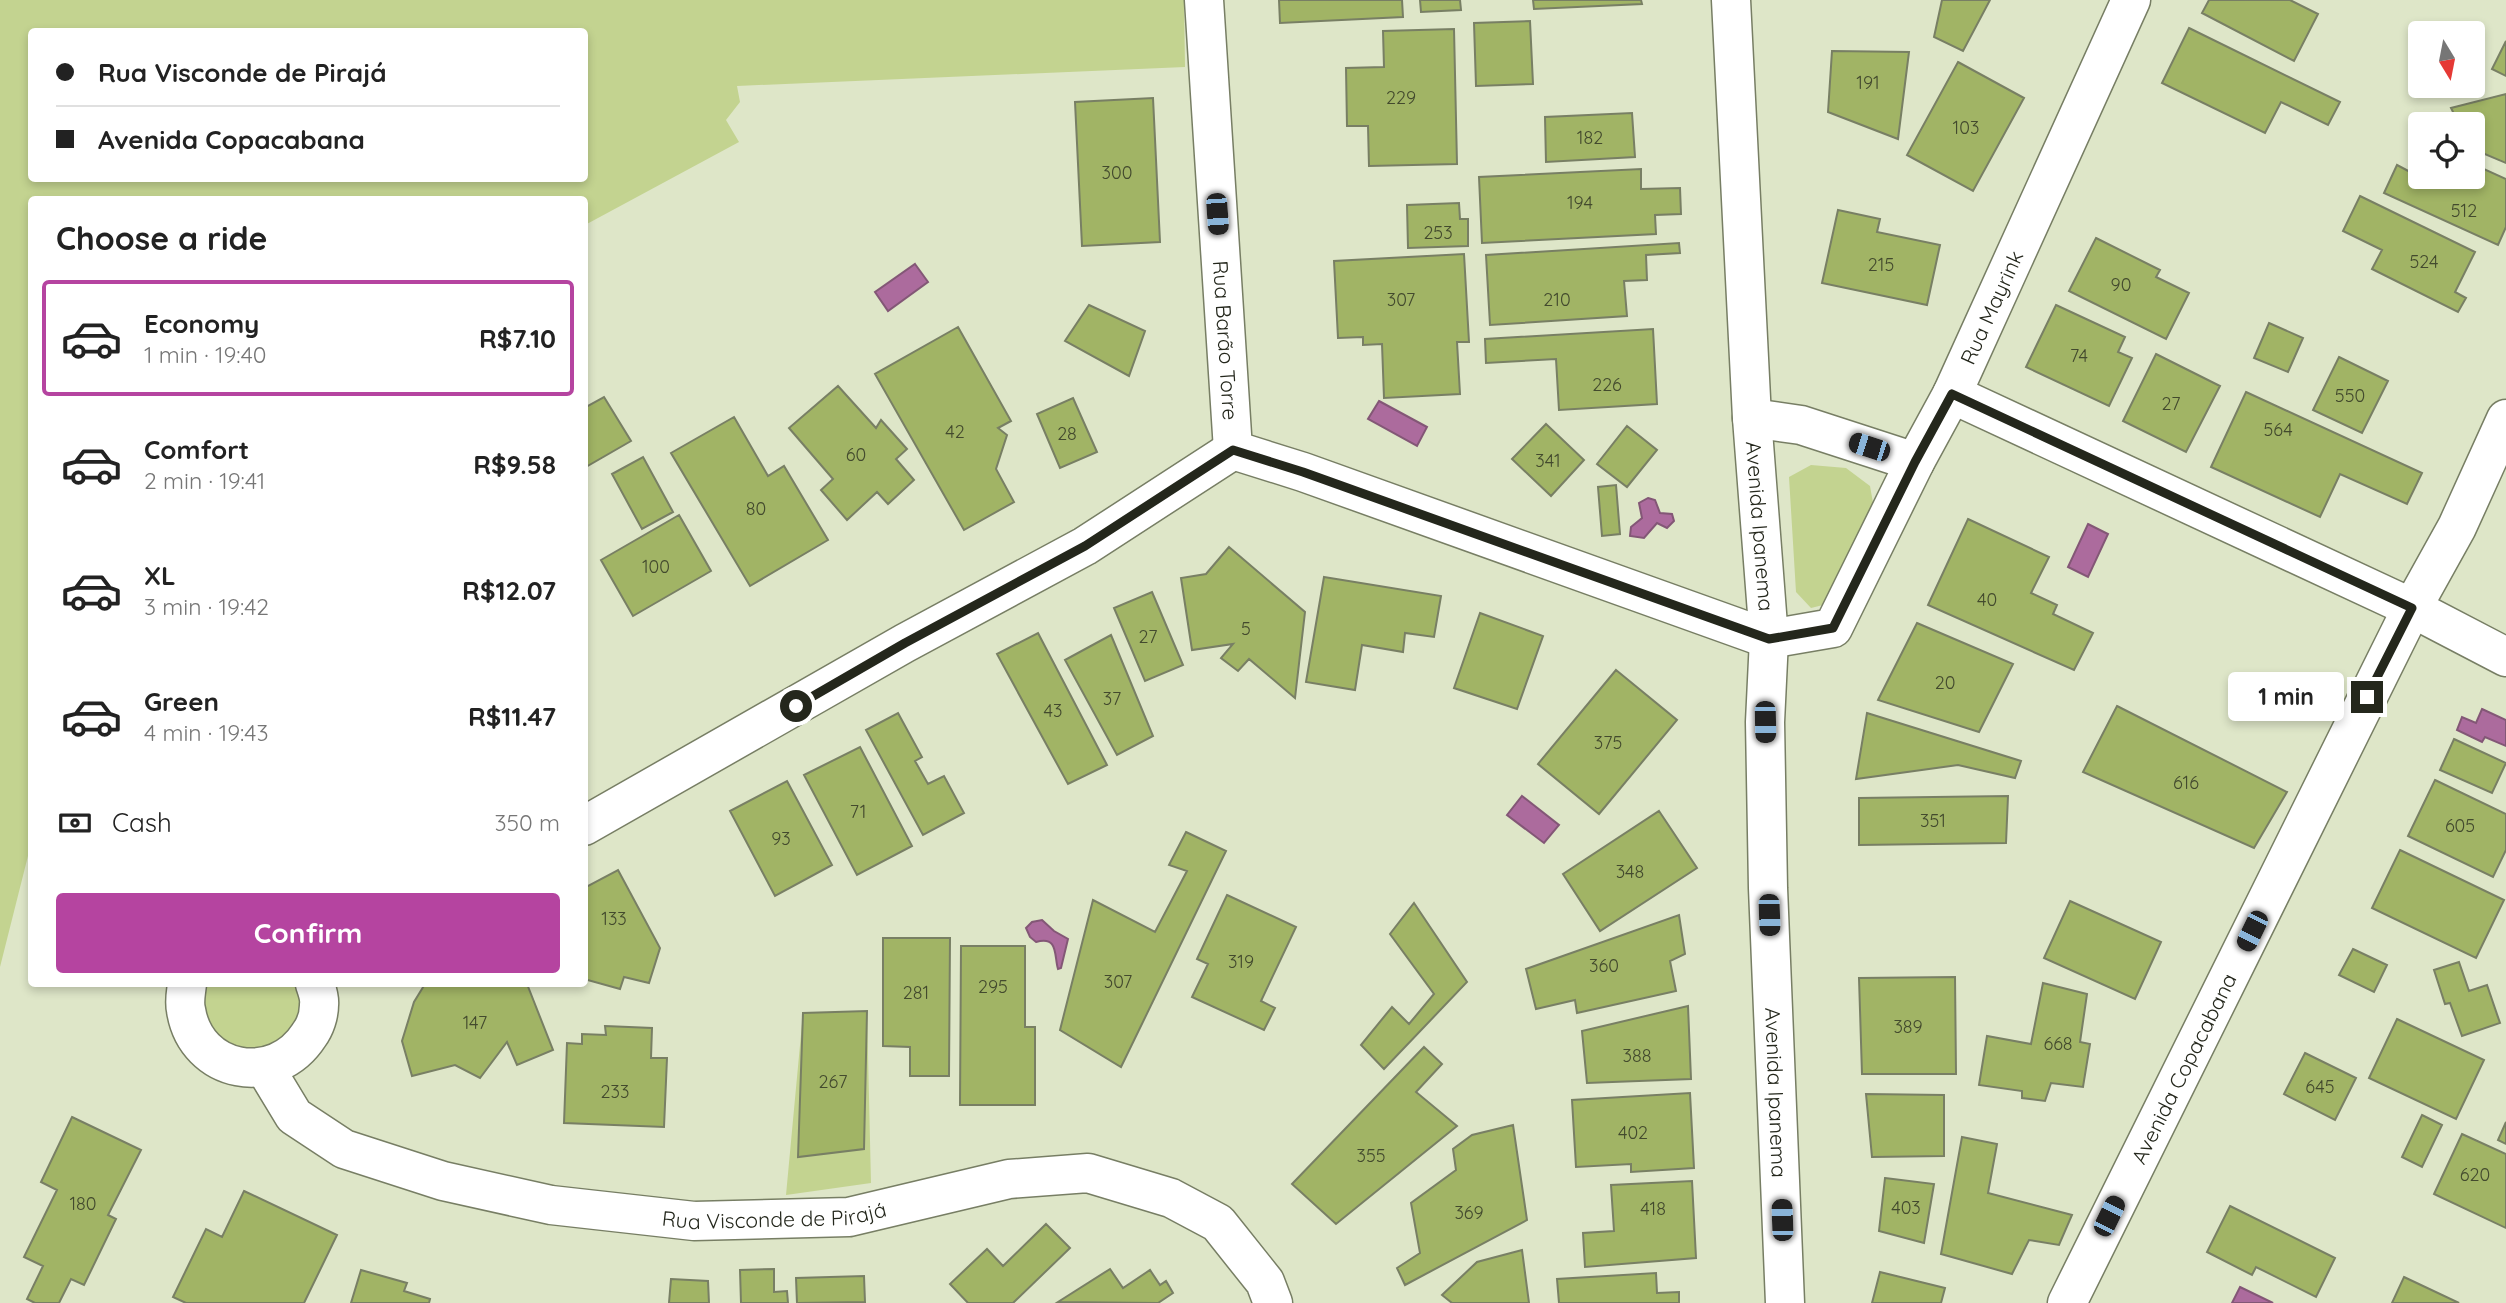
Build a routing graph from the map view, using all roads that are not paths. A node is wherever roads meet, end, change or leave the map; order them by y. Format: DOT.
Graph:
graph roads {
  1 [pos="1204,0"];
  2 [pos="1731,0"];
  3 [pos="2131,0"];
  4 [pos="1952,394"];
  5 [pos="1752,418"];
  6 [pos="2506,419"];
  7 [pos="1233,450"];
  8 [pos="1915,462"];
  9 [pos="2412,608"];
  10 [pos="1769,639"];
  11 [pos="2506,657"];
  12 [pos="588,824"];
  13 [pos="187,987"];
  14 [pos="316,987"];
  15 [pos="265,1068"];
  16 [pos="1273,1303"];
  17 [pos="1785,1303"];
  18 [pos="2067,1303"];
  1 -- 7 [label="street, Rua Barão Torre"];
  2 -- 5 [label="street, Avenida Ipanema"];
  3 -- 4 [label="street, Rua Mayrink"];
  4 -- 8 [label="street, Rua Mayrink"];
  4 -- 9 [label="street"];
  5 -- 8 [label="street"];
  5 -- 10 [label="street, Avenida Ipanema"];
  6 -- 9 [label="street, Avenida Copacabana"];
  7 -- 10 [label="street, Rua Barão Torre"];
  7 -- 12 [label="street"];
  8 -- 10 [label="street, Rua Mayrink"];
  9 -- 11 [label="street"];
  9 -- 18 [label="street, Avenida Copacabana"];
  10 -- 17 [label="street, Avenida Ipanema"];
  13 -- 15 [label="street"];
  14 -- 15 [label="street"];
  15 -- 16 [label="street, Rua Visconde de Pirajá"];
}
